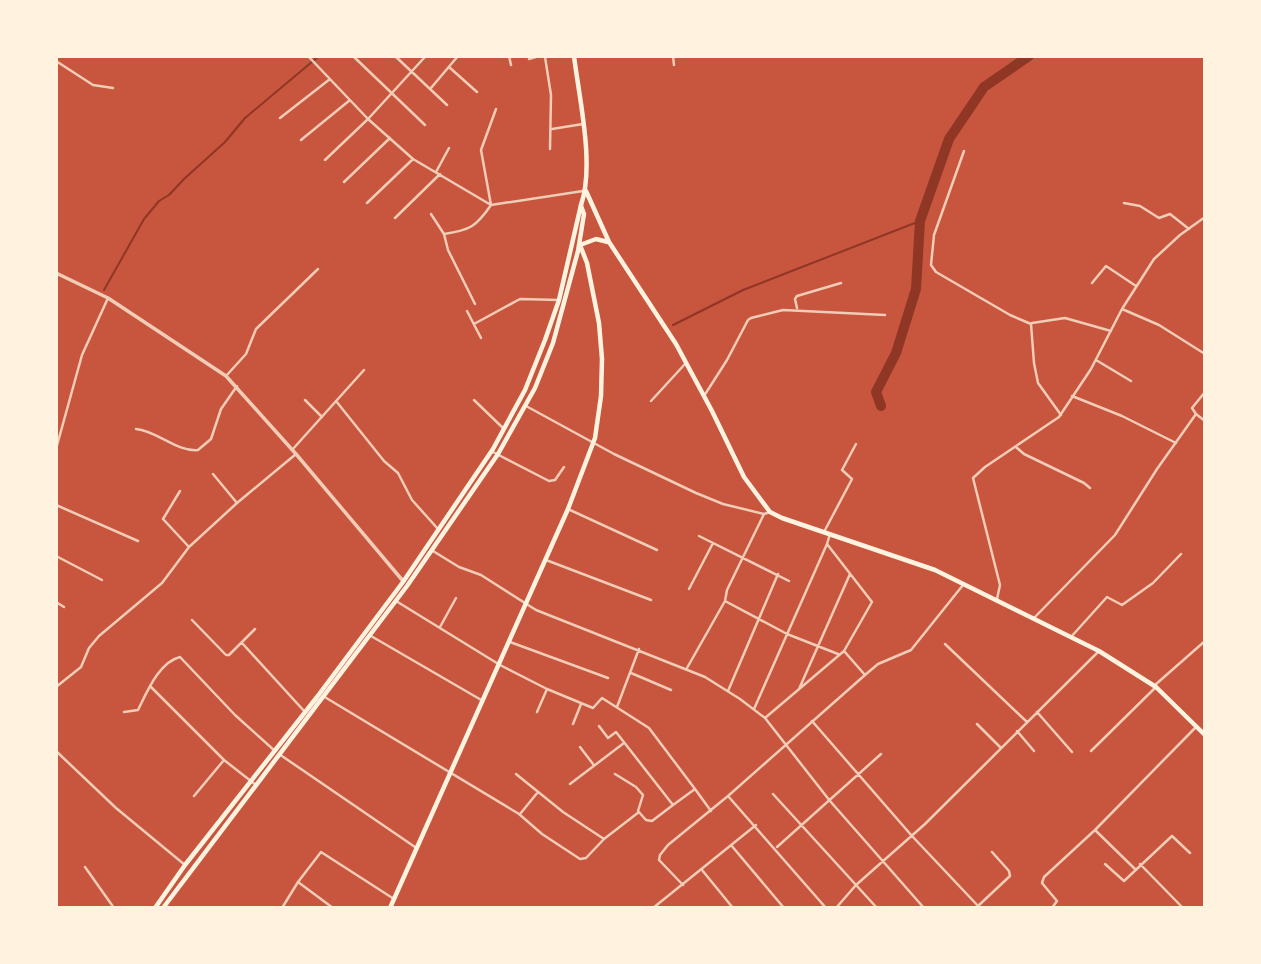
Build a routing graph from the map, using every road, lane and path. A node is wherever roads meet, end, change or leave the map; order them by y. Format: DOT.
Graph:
graph roads {
  1 [pos="308,56"];
  2 [pos="353,56"];
  3 [pos="395,56"];
  4 [pos="458,56"];
  5 [pos="509,56"];
  6 [pos="542,56"];
  7 [pos="552,56"];
  8 [pos="574,56"];
  9 [pos="673,56"];
  10 [pos="424,58"];
  11 [pos="529,59"];
  12 [pos="56,61"];
  13 [pos="511,65"];
  14 [pos="674,65"];
  15 [pos="449,67"];
  16 [pos="412,72"];
  17 [pos="330,79"];
  18 [pos="113,88"];
  19 [pos="430,89"];
  20 [pos="477,92"];
  21 [pos="392,93"];
  22 [pos="350,100"];
  23 [pos="447,105"];
  24 [pos="496,109"];
  25 [pos="280,118"];
  26 [pos="368,119"];
  27 [pos="583,124"];
  28 [pos="425,125"];
  29 [pos="552,129"];
  30 [pos="390,138"];
  31 [pos="301,140"];
  32 [pos="449,148"];
  33 [pos="550,149"];
  34 [pos="964,150"];
  35 [pos="413,159"];
  36 [pos="325,160"];
  37 [pos="438,173"];
  38 [pos="344,182"];
  39 [pos="586,191"];
  40 [pos="367,203"];
  41 [pos="1124,203"];
  42 [pos="491,205"];
  43 [pos="581,205"];
  44 [pos="431,214"];
  45 [pos="1205,217"];
  46 [pos="395,218"];
  47 [pos="1189,229"];
  48 [pos="444,234"];
  49 [pos="609,242"];
  50 [pos="580,245"];
  51 [pos="318,269"];
  52 [pos="56,273"];
  53 [pos="841,283"];
  54 [pos="1092,283"];
  55 [pos="1136,286"];
  56 [pos="107,297"];
  57 [pos="559,300"];
  58 [pos="475,304"];
  59 [pos="1122,309"];
  60 [pos="798,310"];
  61 [pos="467,311"];
  62 [pos="885,314"];
  63 [pos="474,324"];
  64 [pos="1031,324"];
  65 [pos="1111,331"];
  66 [pos="481,338"];
  67 [pos="1205,354"];
  68 [pos="1096,360"];
  69 [pos="685,363"];
  70 [pos="365,370"];
  71 [pos="226,376"];
  72 [pos="1131,381"];
  73 [pos="237,386"];
  74 [pos="1205,391"];
  75 [pos="704,396"];
  76 [pos="1072,396"];
  77 [pos="305,400"];
  78 [pos="474,400"];
  79 [pos="336,401"];
  80 [pos="651,401"];
  81 [pos="526,406"];
  82 [pos="1196,414"];
  83 [pos="1061,415"];
  84 [pos="322,417"];
  85 [pos="1205,421"];
  86 [pos="136,429"];
  87 [pos="504,429"];
  88 [pos="594,442"];
  89 [pos="1175,443"];
  90 [pos="856,444"];
  91 [pos="1016,447"];
  92 [pos="56,449"];
  93 [pos="292,450"];
  94 [pos="491,451"];
  95 [pos="296,454"];
  96 [pos="498,454"];
  97 [pos="564,467"];
  98 [pos="212,474"];
  99 [pos="1090,488"];
  100 [pos="180,491"];
  101 [pos="237,503"];
  102 [pos="56,505"];
  103 [pos="568,509"];
  104 [pos="771,512"];
  105 [pos="764,514"];
  106 [pos="439,530"];
  107 [pos="827,533"];
  108 [pos="699,536"];
  109 [pos="138,541"];
  110 [pos="713,543"];
  111 [pos="827,544"];
  112 [pos="189,547"];
  113 [pos="657,550"];
  114 [pos="433,551"];
  115 [pos="1181,554"];
  116 [pos="56,556"];
  117 [pos="743,558"];
  118 [pos="546,560"];
  119 [pos="850,574"];
  120 [pos="778,575"];
  121 [pos="102,580"];
  122 [pos="789,580"];
  123 [pos="965,583"];
  124 [pos="405,584"];
  125 [pos="689,589"];
  126 [pos="456,598"];
  127 [pos="997,599"];
  128 [pos="651,600"];
  129 [pos="396,601"];
  130 [pos="725,601"];
  131 [pos="56,602"];
  132 [pos="526,604"];
  133 [pos="64,607"];
  134 [pos="1034,618"];
  135 [pos="192,620"];
  136 [pos="758,620"];
  137 [pos="440,627"];
  138 [pos="255,629"];
  139 [pos="787,634"];
  140 [pos="370,635"];
  141 [pos="1072,637"];
  142 [pos="1205,641"];
  143 [pos="510,642"];
  144 [pos="242,643"];
  145 [pos="945,644"];
  146 [pos="817,647"];
  147 [pos="639,649"];
  148 [pos="844,651"];
  149 [pos="1098,651"];
  150 [pos="839,655"];
  151 [pos="500,665"];
  152 [pos="687,669"];
  153 [pos="631,673"];
  154 [pos="865,675"];
  155 [pos="608,678"];
  156 [pos="57,685"];
  157 [pos="150,686"];
  158 [pos="1155,686"];
  159 [pos="547,689"];
  160 [pos="671,690"];
  161 [pos="729,691"];
  162 [pos="798,691"];
  163 [pos="323,696"];
  164 [pos="483,701"];
  165 [pos="581,704"];
  166 [pos="617,707"];
  167 [pos="754,709"];
  168 [pos="124,712"];
  169 [pos="305,712"];
  170 [pos="537,712"];
  171 [pos="1037,712"];
  172 [pos="765,718"];
  173 [pos="812,721"];
  174 [pos="1027,723"];
  175 [pos="573,724"];
  176 [pos="977,724"];
  177 [pos="599,726"];
  178 [pos="1197,726"];
  179 [pos="1017,731"];
  180 [pos="1205,735"];
  181 [pos="624,743"];
  182 [pos="785,744"];
  183 [pos="580,747"];
  184 [pos="1001,748"];
  185 [pos="56,751"];
  186 [pos="1034,751"];
  187 [pos="1091,751"];
  188 [pos="1072,752"];
  189 [pos="277,753"];
  190 [pos="881,754"];
  191 [pos="224,760"];
  192 [pos="594,766"];
  193 [pos="451,773"];
  194 [pos="516,774"];
  195 [pos="615,774"];
  196 [pos="859,775"];
  197 [pos="253,783"];
  198 [pos="570,784"];
  199 [pos="695,789"];
  200 [pos="538,792"];
  201 [pos="774,794"];
  202 [pos="194,796"];
  203 [pos="729,796"];
  204 [pos="830,801"];
  205 [pos="673,805"];
  206 [pos="711,811"];
  207 [pos="639,812"];
  208 [pos="519,814"];
  209 [pos="756,825"];
  210 [pos="802,826"];
  211 [pos="1095,830"];
  212 [pos="912,836"];
  213 [pos="604,839"];
  214 [pos="731,845"];
  215 [pos="776,848"];
  216 [pos="418,849"];
  217 [pos="992,852"];
  218 [pos="1190,853"];
  219 [pos="883,861"];
  220 [pos="1105,864"];
  221 [pos="1140,864"];
  222 [pos="185,865"];
  223 [pos="85,867"];
  224 [pos="1135,869"];
  225 [pos="702,870"];
  226 [pos="298,882"];
  227 [pos="683,885"];
  228 [pos="856,885"];
  229 [pos="394,899"];
  230 [pos="160,907"];
  231 [pos="979,907"];
  232 [pos="114,908"];
  233 [pos="282,908"];
  234 [pos="333,908"];
  235 [pos="390,908"];
  236 [pos="653,908"];
  237 [pos="733,908"];
  238 [pos="784,908"];
  239 [pos="826,908"];
  240 [pos="836,908"];
  241 [pos="877,908"];
  242 [pos="924,908"];
  243 [pos="1052,908"];
  244 [pos="1183,908"];
  1 -- 17 [label="street"];
  2 -- 21 [label="street"];
  3 -- 16 [label="street"];
  4 -- 15 [label="street"];
  5 -- 13 [label="street"];
  6 -- 7 [label="street"];
  6 -- 11 [label="street"];
  6 -- 29 [label="street"];
  8 -- 27 [label="main road"];
  9 -- 14 [label="street"];
  10 -- 16 [label="street"];
  12 -- 18 [label="street"];
  15 -- 19 [label="street"];
  15 -- 20 [label="street"];
  16 -- 19 [label="street"];
  16 -- 21 [label="street"];
  17 -- 22 [label="street"];
  17 -- 25 [label="street"];
  19 -- 23 [label="street"];
  21 -- 26 [label="street"];
  21 -- 28 [label="street"];
  22 -- 26 [label="street"];
  22 -- 31 [label="street"];
  24 -- 42 [label="street"];
  26 -- 30 [label="street"];
  26 -- 36 [label="street"];
  27 -- 29 [label="street"];
  27 -- 39 [label="main road"];
  29 -- 33 [label="street"];
  30 -- 35 [label="street"];
  30 -- 38 [label="street"];
  32 -- 37 [label="street"];
  34 -- 64 [label="street"];
  35 -- 37 [label="street"];
  35 -- 40 [label="street"];
  37 -- 42 [label="street"];
  37 -- 46 [label="street"];
  39 -- 42 [label="street"];
  39 -- 43 [label="main road"];
  39 -- 49 [label="main road"];
  41 -- 47 [label="street"];
  42 -- 48 [label="street"];
  43 -- 50 [label="main road"];
  43 -- 57 [label="main road"];
  44 -- 48 [label="street"];
  45 -- 47 [label="street"];
  47 -- 55 [label="street"];
  48 -- 58 [label="street"];
  49 -- 50 [label="main road"];
  49 -- 69 [label="main road"];
  50 -- 81 [label="main road"];
  50 -- 88 [label="main road"];
  51 -- 71 [label="street"];
  52 -- 56 [label="street"];
  53 -- 60 [label="street"];
  54 -- 55 [label="street"];
  55 -- 59 [label="street"];
  56 -- 71 [label="street"];
  56 -- 92 [label="street"];
  57 -- 63 [label="street"];
  57 -- 87 [label="main road"];
  59 -- 65 [label="street"];
  59 -- 67 [label="street"];
  60 -- 62 [label="street"];
  60 -- 75 [label="street"];
  61 -- 63 [label="street"];
  63 -- 66 [label="street"];
  64 -- 65 [label="street"];
  64 -- 83 [label="street"];
  65 -- 68 [label="street"];
  68 -- 72 [label="street"];
  68 -- 76 [label="street"];
  69 -- 75 [label="main road"];
  69 -- 80 [label="street"];
  70 -- 79 [label="street"];
  71 -- 73 [label="street"];
  73 -- 86 [label="street"];
  73 -- 93 [label="street"];
  74 -- 82 [label="street"];
  75 -- 104 [label="main road"];
  76 -- 83 [label="street"];
  76 -- 89 [label="street"];
  77 -- 84 [label="street"];
  78 -- 87 [label="street"];
  79 -- 84 [label="street"];
  79 -- 106 [label="street"];
  81 -- 88 [label="street"];
  81 -- 96 [label="main road"];
  82 -- 85 [label="street"];
  82 -- 89 [label="street"];
  83 -- 91 [label="street"];
  84 -- 93 [label="street"];
  87 -- 94 [label="main road"];
  88 -- 103 [label="main road"];
  88 -- 105 [label="street"];
  89 -- 134 [label="street"];
  90 -- 107 [label="street"];
  91 -- 99 [label="street"];
  91 -- 127 [label="street"];
  93 -- 95 [label="street"];
  94 -- 96 [label="street"];
  94 -- 106 [label="main road"];
  95 -- 101 [label="street"];
  95 -- 124 [label="street"];
  96 -- 97 [label="street"];
  96 -- 114 [label="main road"];
  98 -- 101 [label="street"];
  100 -- 112 [label="street"];
  101 -- 112 [label="street"];
  102 -- 109 [label="street"];
  103 -- 113 [label="street"];
  103 -- 118 [label="main road"];
  104 -- 105 [label="street"];
  104 -- 107 [label="main road"];
  105 -- 117 [label="street"];
  106 -- 124 [label="main road"];
  107 -- 111 [label="street"];
  107 -- 123 [label="main road"];
  108 -- 110 [label="street"];
  110 -- 117 [label="street"];
  110 -- 125 [label="street"];
  111 -- 119 [label="street"];
  111 -- 139 [label="street"];
  112 -- 156 [label="street"];
  114 -- 124 [label="main road"];
  114 -- 132 [label="street"];
  115 -- 141 [label="street"];
  116 -- 121 [label="street"];
  117 -- 120 [label="street"];
  117 -- 130 [label="street"];
  118 -- 128 [label="street"];
  118 -- 132 [label="main road"];
  119 -- 146 [label="street"];
  119 -- 148 [label="street"];
  120 -- 122 [label="street"];
  120 -- 136 [label="street"];
  123 -- 127 [label="main road"];
  123 -- 154 [label="street"];
  124 -- 129 [label="main road"];
  124 -- 169 [label="main road"];
  126 -- 137 [label="street"];
  127 -- 134 [label="main road"];
  129 -- 137 [label="street"];
  129 -- 140 [label="main road"];
  130 -- 136 [label="street"];
  130 -- 152 [label="street"];
  131 -- 133 [label="street"];
  132 -- 143 [label="main road"];
  132 -- 147 [label="street"];
  134 -- 141 [label="main road"];
  135 -- 144 [label="street"];
  136 -- 139 [label="street"];
  136 -- 161 [label="street"];
  137 -- 151 [label="street"];
  138 -- 144 [label="street"];
  139 -- 146 [label="street"];
  139 -- 167 [label="street"];
  140 -- 163 [label="main road"];
  140 -- 164 [label="street"];
  141 -- 149 [label="main road"];
  142 -- 158 [label="street"];
  143 -- 151 [label="main road"];
  143 -- 155 [label="street"];
  144 -- 169 [label="street"];
  145 -- 174 [label="street"];
  146 -- 150 [label="street"];
  146 -- 162 [label="street"];
  147 -- 152 [label="street"];
  147 -- 153 [label="street"];
  148 -- 150 [label="street"];
  148 -- 154 [label="street"];
  149 -- 158 [label="main road"];
  149 -- 171 [label="street"];
  150 -- 162 [label="street"];
  151 -- 159 [label="street"];
  151 -- 164 [label="main road"];
  152 -- 161 [label="street"];
  153 -- 160 [label="street"];
  153 -- 166 [label="street"];
  154 -- 173 [label="street"];
  157 -- 168 [label="street"];
  157 -- 189 [label="street"];
  157 -- 191 [label="street"];
  158 -- 178 [label="main road"];
  158 -- 187 [label="street"];
  159 -- 165 [label="street"];
  159 -- 170 [label="street"];
  161 -- 167 [label="street"];
  162 -- 172 [label="street"];
  163 -- 189 [label="main road"];
  163 -- 193 [label="street"];
  164 -- 193 [label="main road"];
  165 -- 166 [label="street"];
  165 -- 175 [label="street"];
  166 -- 199 [label="street"];
  167 -- 172 [label="street"];
  169 -- 189 [label="main road"];
  171 -- 174 [label="street"];
  171 -- 188 [label="street"];
  172 -- 182 [label="street"];
  173 -- 182 [label="street"];
  173 -- 196 [label="street"];
  174 -- 179 [label="street"];
  176 -- 184 [label="street"];
  177 -- 181 [label="street"];
  178 -- 180 [label="main road"];
  178 -- 211 [label="street"];
  179 -- 184 [label="street"];
  179 -- 186 [label="street"];
  181 -- 192 [label="street"];
  181 -- 205 [label="street"];
  182 -- 203 [label="street"];
  182 -- 204 [label="street"];
  183 -- 192 [label="street"];
  184 -- 212 [label="street"];
  185 -- 222 [label="street"];
  189 -- 197 [label="main road"];
  189 -- 216 [label="street"];
  190 -- 196 [label="street"];
  191 -- 197 [label="street"];
  191 -- 202 [label="street"];
  192 -- 198 [label="street"];
  193 -- 208 [label="street"];
  193 -- 216 [label="main road"];
  194 -- 200 [label="street"];
  195 -- 207 [label="street"];
  196 -- 204 [label="street"];
  196 -- 212 [label="street"];
  197 -- 222 [label="main road"];
  197 -- 230 [label="main road"];
  199 -- 205 [label="street"];
  199 -- 206 [label="street"];
  200 -- 208 [label="street"];
  200 -- 213 [label="street"];
  201 -- 210 [label="street"];
  203 -- 206 [label="street"];
  203 -- 209 [label="street"];
  204 -- 210 [label="street"];
  204 -- 219 [label="street"];
  205 -- 207 [label="street"];
  206 -- 227 [label="street"];
  207 -- 213 [label="street"];
  208 -- 213 [label="street"];
  209 -- 214 [label="street"];
  209 -- 215 [label="street"];
  210 -- 215 [label="street"];
  210 -- 228 [label="street"];
  211 -- 224 [label="street"];
  211 -- 243 [label="street"];
  212 -- 219 [label="street"];
  212 -- 231 [label="street"];
  214 -- 225 [label="street"];
  214 -- 238 [label="street"];
  215 -- 239 [label="street"];
  216 -- 229 [label="main road"];
  217 -- 231 [label="street"];
  218 -- 221 [label="street"];
  219 -- 228 [label="street"];
  219 -- 242 [label="street"];
  220 -- 224 [label="street"];
  221 -- 224 [label="street"];
  221 -- 244 [label="street"];
  222 -- 230 [label="main road"];
  223 -- 232 [label="street"];
  225 -- 227 [label="street"];
  225 -- 237 [label="street"];
  226 -- 229 [label="street"];
  226 -- 233 [label="street"];
  226 -- 234 [label="street"];
  227 -- 236 [label="street"];
  228 -- 240 [label="street"];
  228 -- 241 [label="street"];
  229 -- 235 [label="main road"];
}
